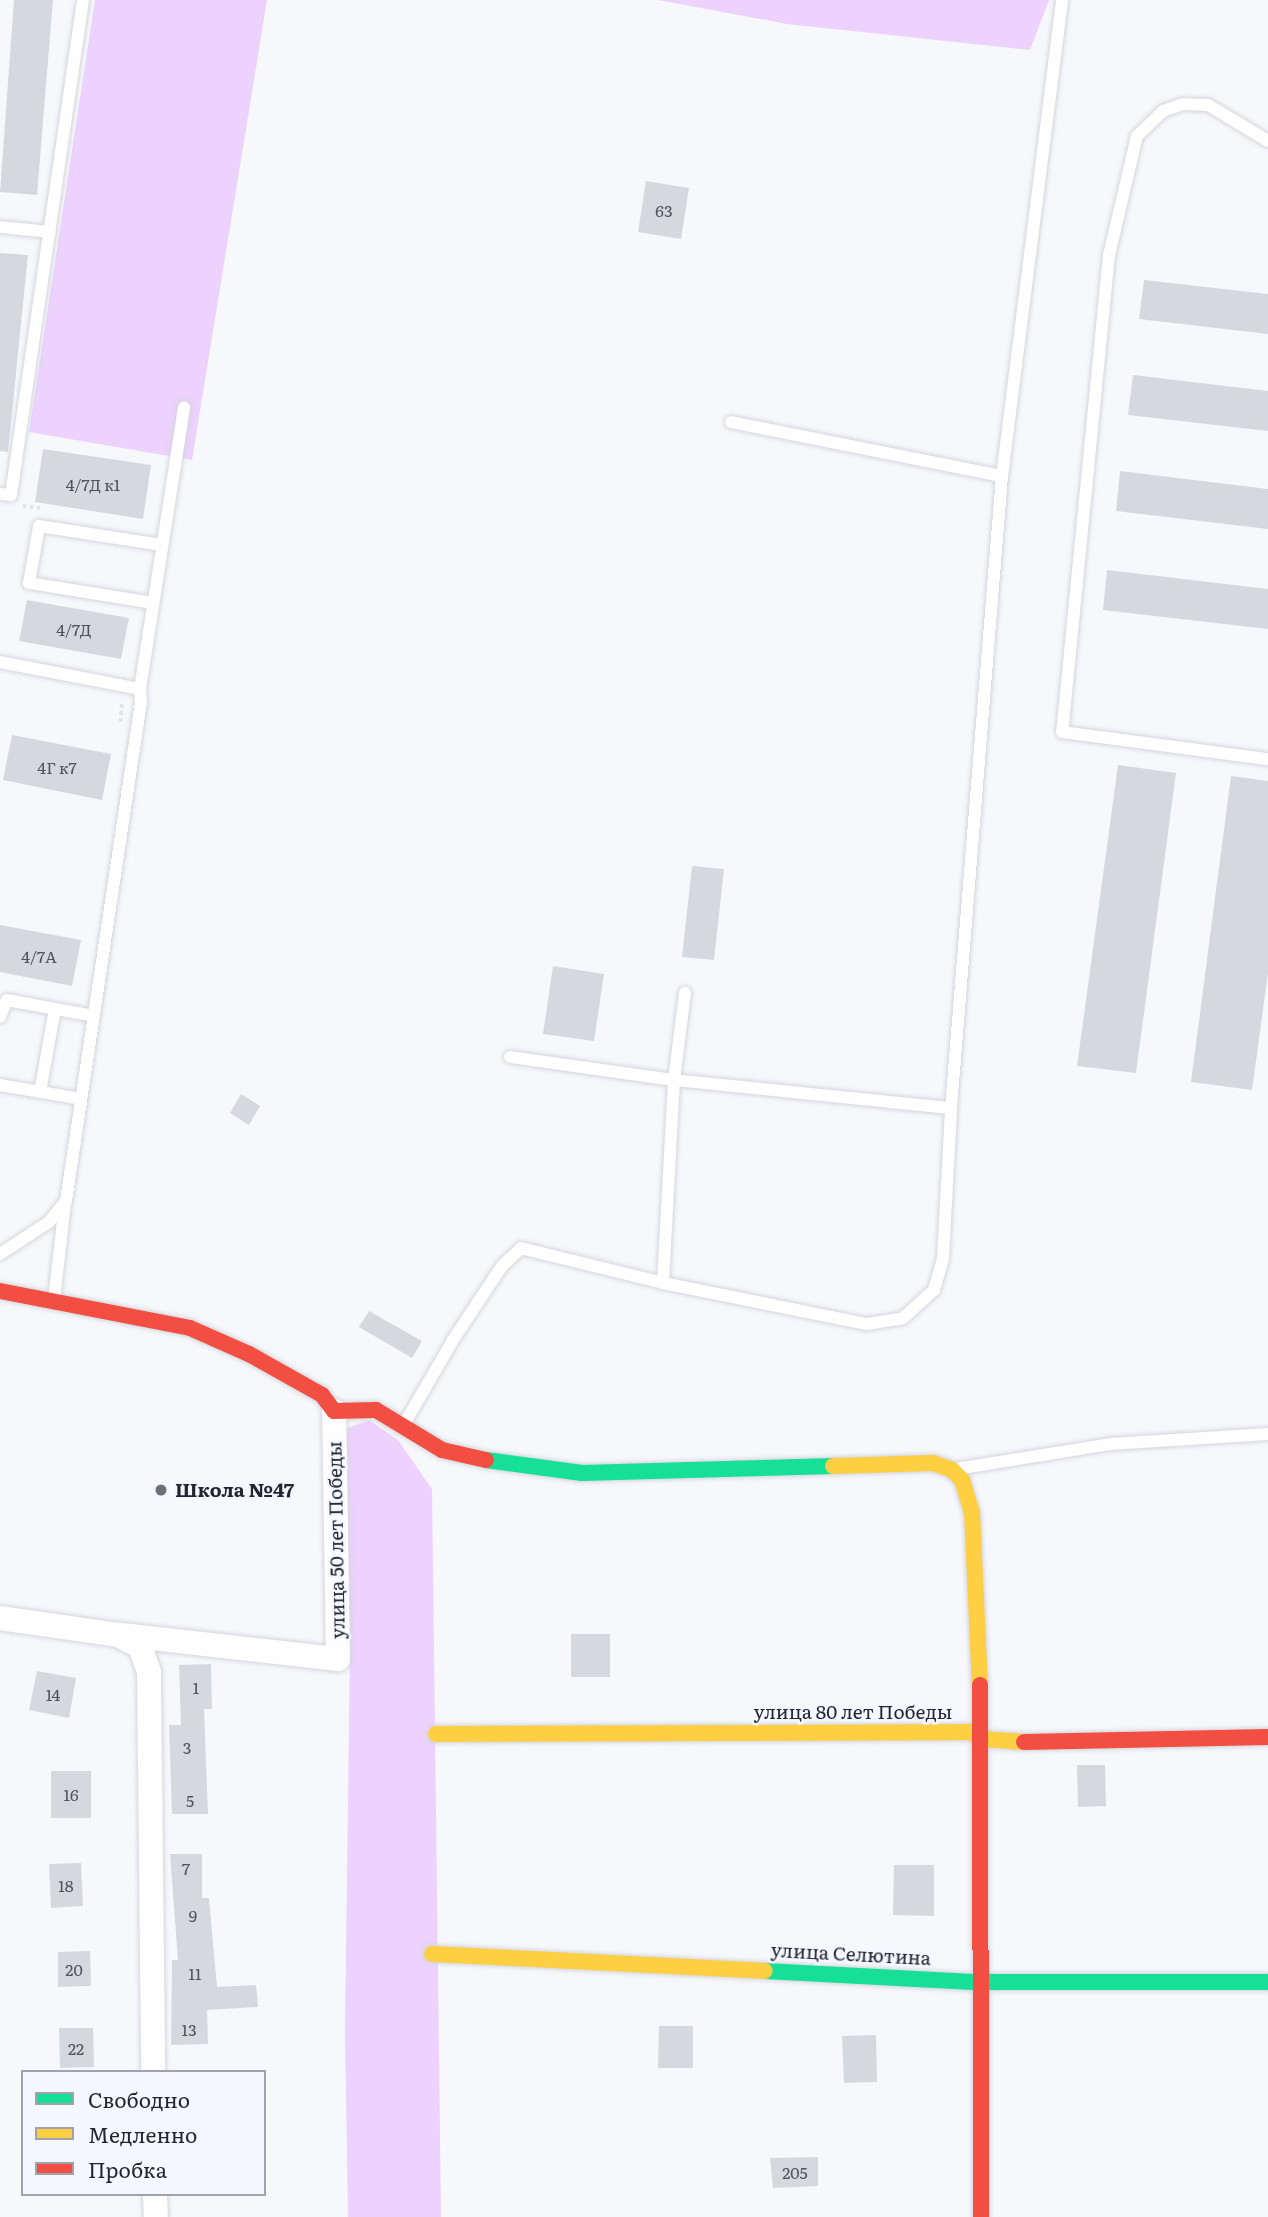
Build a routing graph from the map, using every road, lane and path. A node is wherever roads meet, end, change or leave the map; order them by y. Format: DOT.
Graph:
graph roads {
  1 [pos="83,0"];
  2 [pos="1062,0"];
  3 [pos="1268,141"];
  4 [pos="0,227"];
  5 [pos="50,232"];
  6 [pos="184,407"];
  7 [pos="731,422"];
  8 [pos="1002,476"];
  9 [pos="0,494"];
  10 [pos="162,545"];
  11 [pos="153,603"];
  12 [pos="0,663"];
  13 [pos="140,689"];
  14 [pos="1268,760"];
  15 [pos="685,993"];
  16 [pos="55,1009"];
  17 [pos="94,1016"];
  18 [pos="0,1017"];
  19 [pos="510,1057"];
  20 [pos="674,1080"];
  21 [pos="0,1085"];
  22 [pos="40,1092"];
  23 [pos="81,1099"];
  24 [pos="951,1108"];
  25 [pos="66,1200"];
  26 [pos="0,1254"];
  27 [pos="663,1283"];
  28 [pos="0,1291"];
  29 [pos="54,1300"];
  30 [pos="334,1411"];
  31 [pos="403,1426"];
  32 [pos="1268,1434"];
  33 [pos="952,1470"];
  34 [pos="0,1618"];
  35 [pos="118,1634"];
  36 [pos="436,1734"];
  37 [pos="1268,1737"];
  38 [pos="982,1739"];
  39 [pos="432,1954"];
  40 [pos="978,1982"];
  41 [pos="1268,1982"];
  42 [pos="153,2070"];
  43 [pos="155,2196"];
  44 [pos="156,2217"];
  45 [pos="981,2217"];
  1 -- 5 [label="lane"];
  2 -- 8 [label="lane"];
  3 -- 14 [label="lane"];
  4 -- 5 [label="lane"];
  5 -- 9 [label="lane"];
  6 -- 10 [label="lane"];
  7 -- 8 [label="lane"];
  8 -- 24 [label="lane"];
  10 -- 11 [label="lane"];
  10 -- 11 [label="lane"];
  11 -- 13 [label="lane"];
  12 -- 13 [label="lane"];
  13 -- 17 [label="lane"];
  15 -- 20 [label="lane"];
  16 -- 17 [label="lane"];
  16 -- 18 [label="lane"];
  16 -- 22 [label="lane"];
  17 -- 23 [label="lane"];
  19 -- 20 [label="lane"];
  20 -- 24 [label="lane"];
  20 -- 27 [label="lane"];
  21 -- 22 [label="lane"];
  22 -- 23 [label="lane"];
  23 -- 25 [label="lane"];
  24 -- 27 [label="lane"];
  25 -- 26 [label="lane"];
  25 -- 29 [label="lane"];
  27 -- 31 [label="lane"];
  28 -- 29 [label="street"];
  29 -- 30 [label="street"];
  30 -- 31 [label="street"];
  30 -- 35 [label="street, улица 50 лет Победы"];
  31 -- 33 [label="street"];
  32 -- 33 [label="lane"];
  33 -- 38 [label="street"];
  34 -- 35 [label="street, улица 50 лет Победы"];
  35 -- 42 [label="street"];
  36 -- 38 [label="street, улица 80 лет Победы"];
  37 -- 38 [label="street, улица 80 лет Победы"];
  38 -- 40 [label="street"];
  39 -- 40 [label="street, улица Селютина"];
  40 -- 41 [label="street, улица Селютина"];
  40 -- 45 [label="street"];
  43 -- 44 [label="street"];
}
